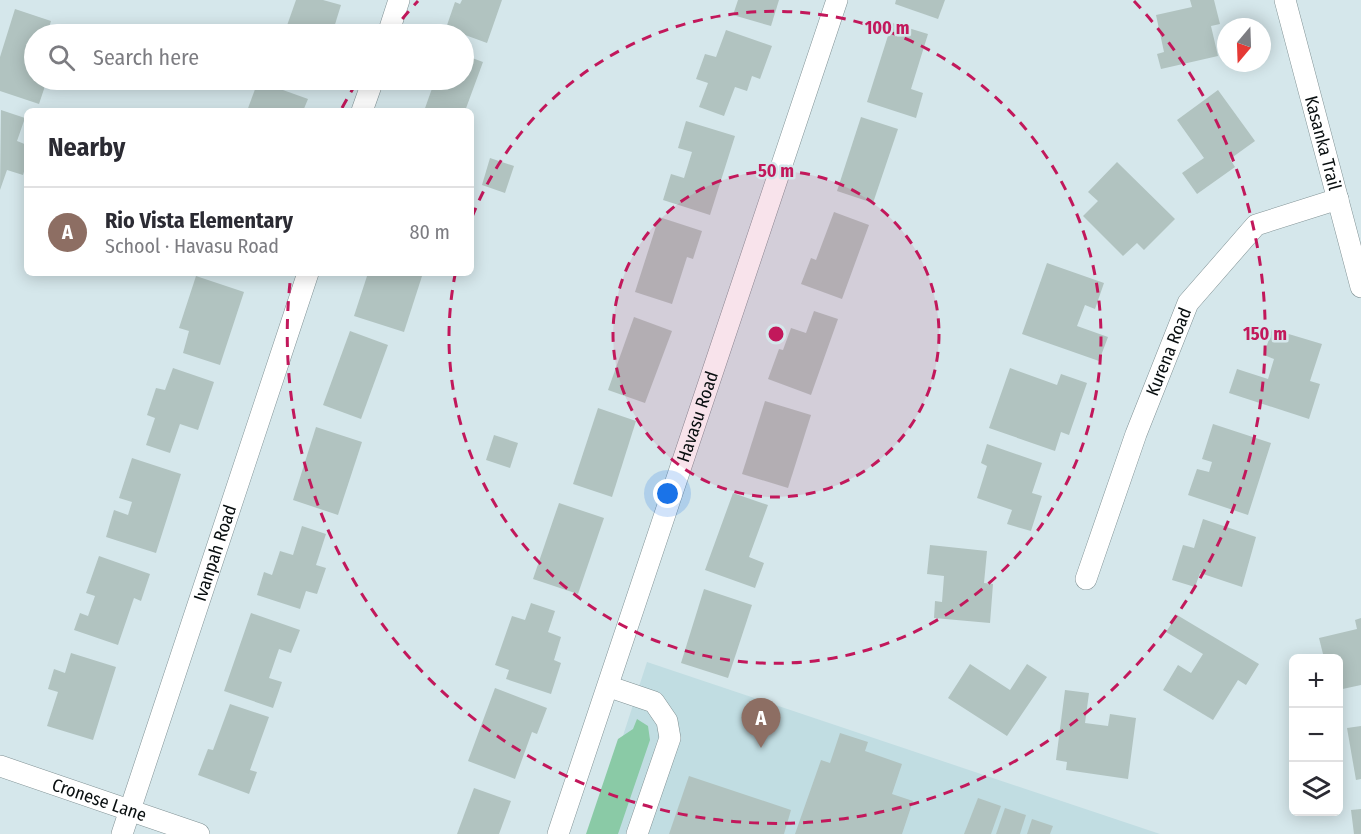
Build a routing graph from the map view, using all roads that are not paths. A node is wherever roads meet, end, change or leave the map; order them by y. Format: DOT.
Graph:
graph roads {
  1 [pos="399,0"];
  2 [pos="837,0"];
  3 [pos="1285,0"];
  4 [pos="391,24"];
  5 [pos="369,90"];
  6 [pos="363,108"];
  7 [pos="1338,199"];
  8 [pos="307,276"];
  9 [pos="1361,287"];
  10 [pos="1086,579"];
  11 [pos="610,687"];
  12 [pos="0,766"];
  13 [pos="130,810"];
  14 [pos="122,834"];
  15 [pos="199,834"];
  16 [pos="558,834"];
  17 [pos="637,834"];
  1 -- 4 [label="street"];
  2 -- 11 [label="street, Havasu Road"];
  3 -- 7 [label="street, Kasanka Trail"];
  5 -- 6 [label="street"];
  7 -- 9 [label="street, Kasanka Trail"];
  7 -- 10 [label="street, Kurena Road"];
  8 -- 13 [label="street, Ivanpah Road"];
  11 -- 16 [label="street, Havasu Road"];
  11 -- 17 [label="street"];
  12 -- 13 [label="street, Cronese Lane"];
  13 -- 14 [label="street, Ivanpah Road"];
  13 -- 15 [label="street, Cronese Lane"];
}
